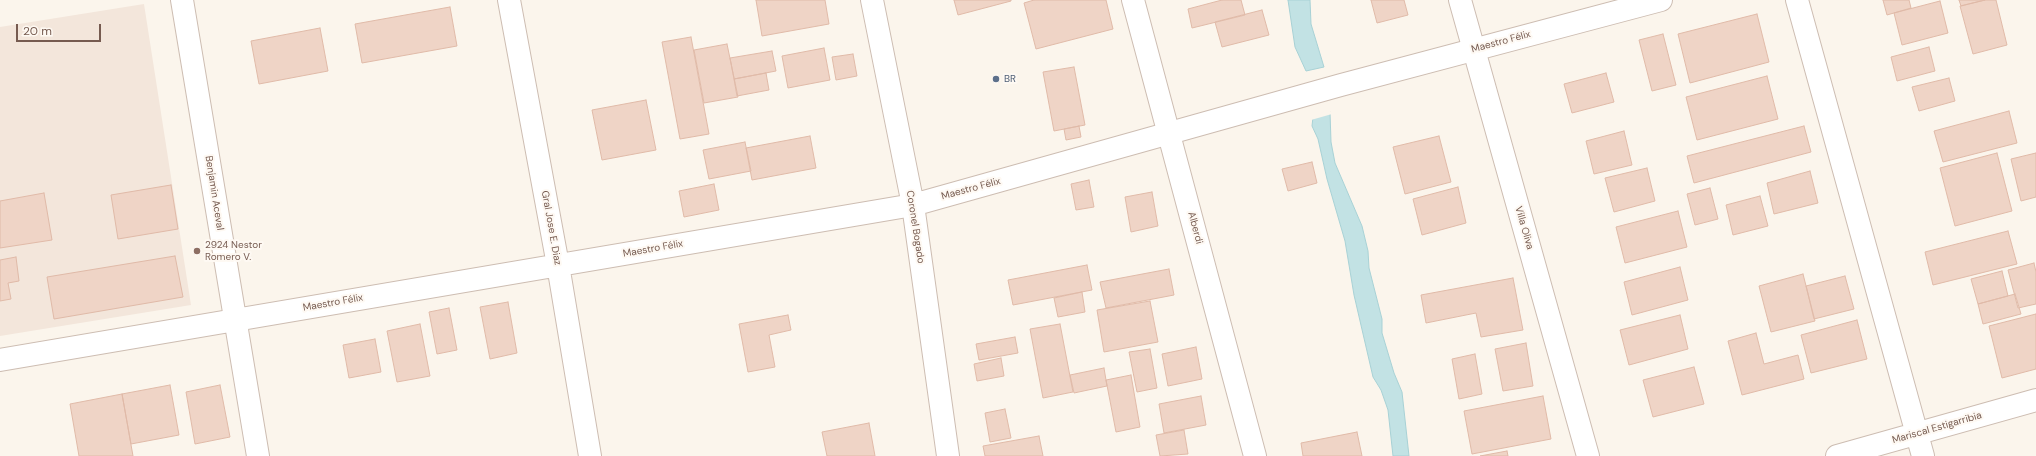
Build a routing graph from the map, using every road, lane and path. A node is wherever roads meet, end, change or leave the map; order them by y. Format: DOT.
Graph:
graph roads {
  1 [pos="182,0"];
  2 [pos="509,0"];
  3 [pos="872,0"];
  4 [pos="1133,0"];
  5 [pos="1460,0"];
  6 [pos="1661,0"];
  7 [pos="1797,0"];
  8 [pos="1474,50"];
  9 [pos="1170,134"];
  10 [pos="913,205"];
  11 [pos="558,265"];
  12 [pos="236,320"];
  13 [pos="0,360"];
  14 [pos="2036,400"];
  15 [pos="1917,434"];
  16 [pos="258,456"];
  17 [pos="590,456"];
  18 [pos="948,456"];
  19 [pos="1255,456"];
  20 [pos="1588,456"];
  21 [pos="1837,456"];
  22 [pos="1923,456"];
  1 -- 12 [label="street, Benjamin Aceval"];
  2 -- 11 [label="street, Gral Jose E. Diaz"];
  3 -- 10 [label="street, Coronel Bogado"];
  4 -- 9 [label="street, Alberdi"];
  5 -- 8 [label="street, Villa Oliva"];
  6 -- 8 [label="street, Maestro Félix"];
  7 -- 15 [label="street"];
  8 -- 9 [label="street, Maestro Félix"];
  8 -- 20 [label="street, Villa Oliva"];
  9 -- 10 [label="street, Maestro Félix"];
  9 -- 19 [label="street, Alberdi"];
  10 -- 11 [label="street, Maestro Félix"];
  10 -- 18 [label="street, Coronel Bogado"];
  11 -- 12 [label="street, Maestro Félix"];
  11 -- 17 [label="street, Gral Jose E. Diaz"];
  12 -- 13 [label="street, Maestro Félix"];
  12 -- 16 [label="street, Benjamin Aceval"];
  14 -- 15 [label="street, Mariscal Estigarribia"];
  15 -- 21 [label="street, Mariscal Estigarribia"];
  15 -- 22 [label="street"];
}
